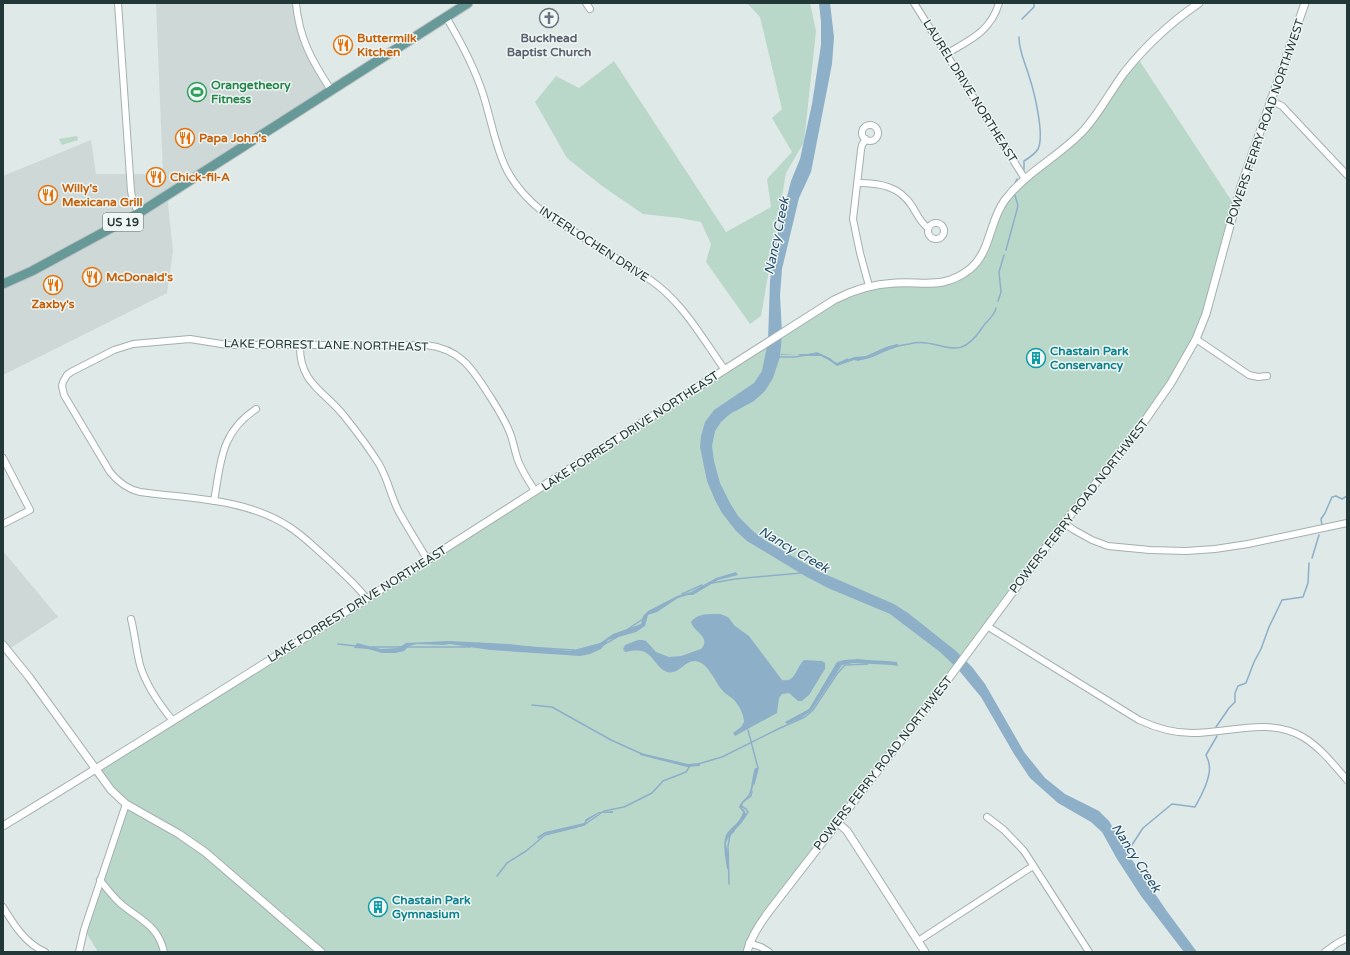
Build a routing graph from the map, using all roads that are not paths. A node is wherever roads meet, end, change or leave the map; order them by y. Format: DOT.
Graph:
graph roads {
  1 [pos="118,3"];
  2 [pos="296,3"];
  3 [pos="468,3"];
  4 [pos="914,3"];
  5 [pos="999,3"];
  6 [pos="1199,3"];
  7 [pos="1305,3"];
  8 [pos="446,17"];
  9 [pos="946,54"];
  10 [pos="331,90"];
  11 [pos="1270,100"];
  12 [pos="866,139"];
  13 [pos="1347,175"];
  14 [pos="1025,179"];
  15 [pos="858,182"];
  16 [pos="139,213"];
  17 [pos="928,228"];
  18 [pos="3,284"];
  19 [pos="869,286"];
  20 [pos="1196,339"];
  21 [pos="300,345"];
  22 [pos="725,370"];
  23 [pos="1267,376"];
  24 [pos="256,409"];
  25 [pos="3,458"];
  26 [pos="535,491"];
  27 [pos="214,501"];
  28 [pos="1064,523"];
  29 [pos="1347,523"];
  30 [pos="3,524"];
  31 [pos="428,559"];
  32 [pos="366,598"];
  33 [pos="131,619"];
  34 [pos="987,626"];
  35 [pos="3,645"];
  36 [pos="173,721"];
  37 [pos="95,769"];
  38 [pos="1347,780"];
  39 [pos="126,804"];
  40 [pos="987,817"];
  41 [pos="837,822"];
  42 [pos="3,826"];
  43 [pos="1033,866"];
  44 [pos="100,880"];
  45 [pos="3,907"];
  46 [pos="1347,938"];
  47 [pos="918,941"];
  48 [pos="749,943"];
  49 [pos="45,952"];
  50 [pos="79,952"];
  51 [pos="164,952"];
  52 [pos="321,952"];
  53 [pos="747,952"];
  54 [pos="769,952"];
  55 [pos="925,952"];
  56 [pos="1089,952"];
  57 [pos="1325,952"];
  1 -- 16 [label="street"];
  2 -- 10 [label="street"];
  3 -- 8 [label="main road, US 19"];
  4 -- 9 [label="street, LAUREL DRIVE NORTHEAST"];
  5 -- 9 [label="street"];
  6 -- 14 [label="street, LAKE FORREST DRIVE NORTHEAST"];
  7 -- 11 [label="street, POWERS FERRY ROAD NORTHWEST"];
  8 -- 10 [label="main road, US 19"];
  8 -- 22 [label="street, INTERLOCHEN DRIVE"];
  9 -- 14 [label="street, LAUREL DRIVE NORTHEAST"];
  10 -- 16 [label="main road, US 19"];
  11 -- 13 [label="street"];
  11 -- 20 [label="street, POWERS FERRY ROAD NORTHWEST"];
  12 -- 15 [label="street"];
  14 -- 19 [label="street, LAKE FORREST DRIVE NORTHEAST"];
  15 -- 17 [label="street"];
  15 -- 19 [label="street"];
  16 -- 18 [label="main road, US 19"];
  19 -- 22 [label="street, LAKE FORREST DRIVE NORTHEAST"];
  20 -- 23 [label="street"];
  20 -- 28 [label="street, POWERS FERRY ROAD NORTHWEST"];
  21 -- 26 [label="street, LAKE FORREST LANE NORTHEAST"];
  21 -- 27 [label="street, LAKE FORREST LANE NORTHEAST"];
  21 -- 31 [label="street"];
  22 -- 26 [label="street, LAKE FORREST DRIVE NORTHEAST"];
  24 -- 27 [label="street"];
  25 -- 30 [label="street"];
  26 -- 31 [label="street, LAKE FORREST DRIVE NORTHEAST"];
  27 -- 32 [label="street, LAKE FORREST LANE NORTHEAST"];
  28 -- 29 [label="street"];
  28 -- 34 [label="street, POWERS FERRY ROAD NORTHWEST"];
  31 -- 32 [label="street, LAKE FORREST DRIVE NORTHEAST"];
  32 -- 36 [label="street, LAKE FORREST DRIVE NORTHEAST"];
  33 -- 36 [label="street"];
  34 -- 38 [label="street"];
  34 -- 41 [label="street, POWERS FERRY ROAD NORTHWEST"];
  35 -- 37 [label="street"];
  36 -- 37 [label="street, LAKE FORREST DRIVE NORTHEAST"];
  37 -- 39 [label="street"];
  37 -- 42 [label="street, LAKE FORREST DRIVE NORTHEAST"];
  39 -- 44 [label="street"];
  39 -- 52 [label="street"];
  40 -- 43 [label="street"];
  41 -- 47 [label="street"];
  41 -- 48 [label="street, POWERS FERRY ROAD NORTHWEST"];
  43 -- 47 [label="street"];
  43 -- 56 [label="street"];
  44 -- 50 [label="street"];
  44 -- 51 [label="street"];
  45 -- 49 [label="street"];
  46 -- 57 [label="street"];
  47 -- 55 [label="street"];
  48 -- 53 [label="street, POWERS FERRY ROAD NORTHWEST"];
  48 -- 54 [label="street"];
}
